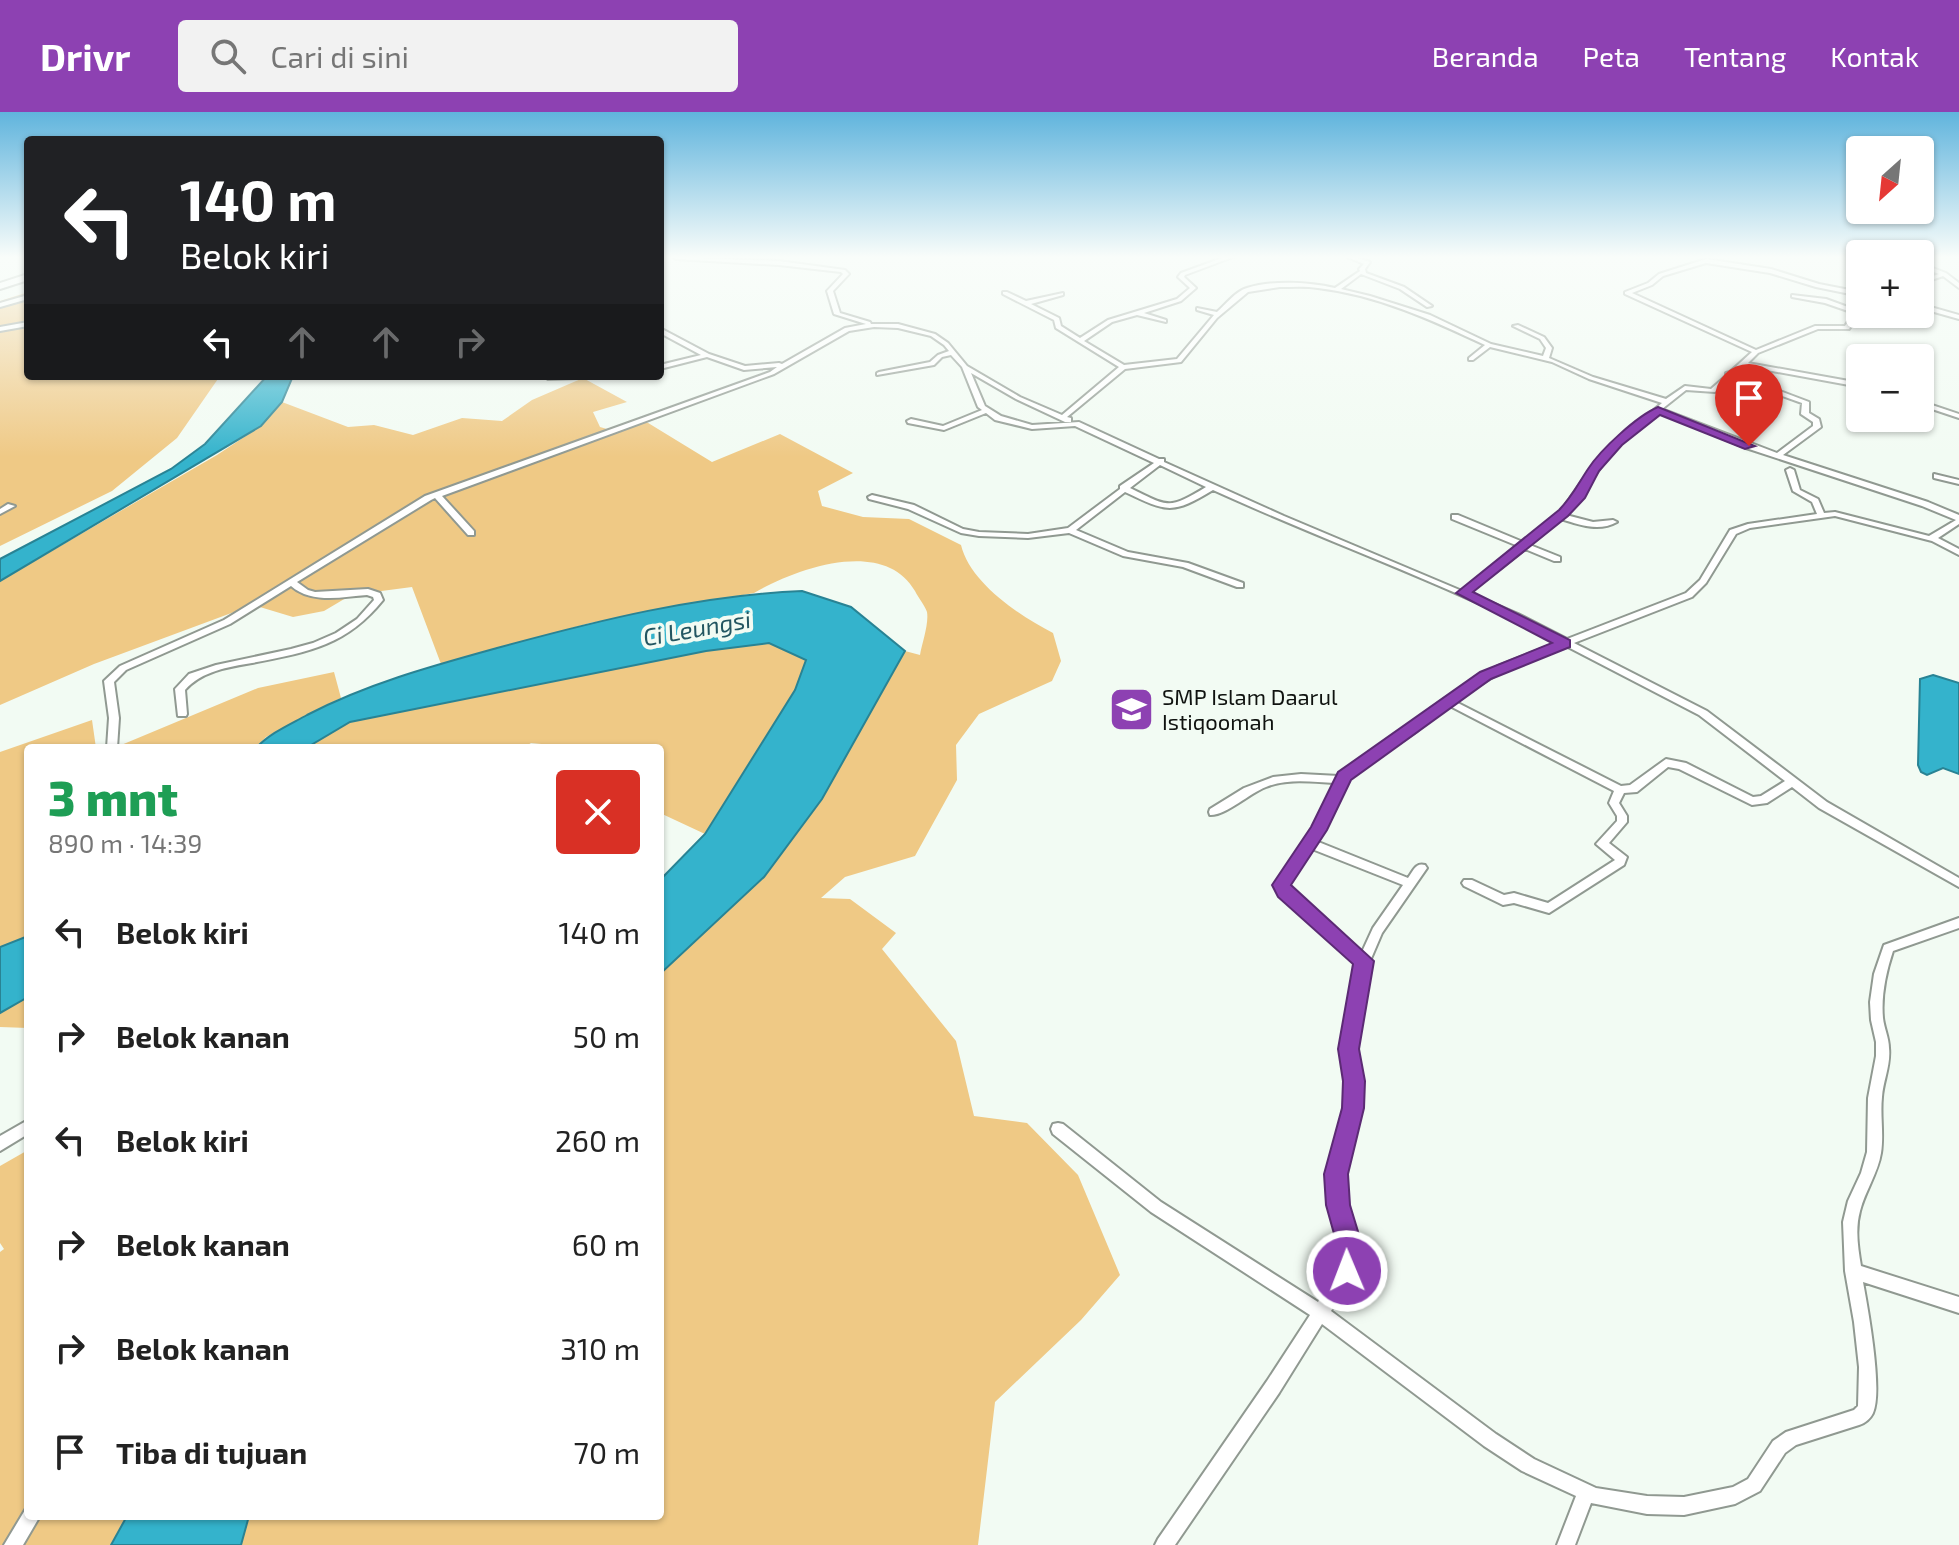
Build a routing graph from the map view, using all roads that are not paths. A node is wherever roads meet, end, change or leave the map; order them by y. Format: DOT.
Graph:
graph roads {
  1 [pos="870,324"];
  2 [pos="1058,324"];
  3 [pos="1106,324"];
  4 [pos="1210,324"];
  5 [pos="1445,324"];
  6 [pos="1693,324"];
  7 [pos="24,325"];
  8 [pos="874,325"];
  9 [pos="1516,326"];
  10 [pos="1846,328"];
  11 [pos="0,329"];
  12 [pos="664,332"];
  13 [pos="1080,341"];
  14 [pos="1489,345"];
  15 [pos="953,352"];
  16 [pos="1756,352"];
  17 [pos="707,355"];
  18 [pos="1471,359"];
  19 [pos="1545,359"];
  20 [pos="795,362"];
  21 [pos="1745,364"];
  22 [pos="664,366"];
  23 [pos="965,367"];
  24 [pos="1123,367"];
  25 [pos="879,374"];
  26 [pos="1728,374"];
  27 [pos="1846,382"];
  28 [pos="1667,402"];
  29 [pos="1934,408"];
  30 [pos="1658,410"];
  31 [pos="986,411"];
  32 [pos="1959,416"];
  33 [pos="1063,417"];
  34 [pos="911,421"];
  35 [pos="1076,424"];
  36 [pos="1777,456"];
  37 [pos="1161,461"];
  38 [pos="1790,470"];
  39 [pos="1937,476"];
  40 [pos="1959,482"];
  41 [pos="1213,486"];
  42 [pos="1123,488"];
  43 [pos="437,495"];
  44 [pos="872,497"];
  45 [pos="11,506"];
  46 [pos="0,512"];
  47 [pos="1821,515"];
  48 [pos="1560,516"];
  49 [pos="1455,517"];
  50 [pos="1959,519"];
  51 [pos="1613,522"];
  52 [pos="1070,530"];
  53 [pos="471,533"];
  54 [pos="1934,539"];
  55 [pos="1524,546"];
  56 [pos="1959,552"];
  57 [pos="1557,559"];
  58 [pos="291,581"];
  59 [pos="1240,585"];
  60 [pos="1464,593"];
  61 [pos="1565,643"];
  62 [pos="1447,701"];
  63 [pos="182,714"];
  64 [pos="112,744"];
  65 [pos="1341,780"];
  66 [pos="1792,782"];
  67 [pos="1620,790"];
  68 [pos="1214,812"];
  69 [pos="1309,843"];
  70 [pos="1421,868"];
  71 [pos="1409,883"];
  72 [pos="1468,883"];
  73 [pos="1959,883"];
  74 [pos="1959,923"];
  75 [pos="1364,961"];
  76 [pos="24,1129"];
  77 [pos="1058,1129"];
  78 [pos="0,1144"];
  79 [pos="1853,1271"];
  80 [pos="1959,1305"];
  81 [pos="1322,1314"];
  82 [pos="1586,1492"];
  83 [pos="29,1520"];
  84 [pos="13,1545"];
  85 [pos="1164,1545"];
  86 [pos="1566,1545"];
  1 -- 8 [label="street"];
  2 -- 13 [label="street"];
  3 -- 13 [label="street"];
  4 -- 24 [label="street"];
  5 -- 14 [label="street"];
  6 -- 16 [label="street"];
  7 -- 11 [label="street"];
  8 -- 15 [label="street"];
  8 -- 20 [label="street"];
  9 -- 19 [label="street"];
  10 -- 16 [label="street"];
  12 -- 17 [label="street"];
  13 -- 24 [label="street"];
  14 -- 18 [label="street"];
  14 -- 19 [label="street"];
  15 -- 23 [label="street"];
  15 -- 25 [label="street"];
  16 -- 21 [label="street"];
  17 -- 20 [label="street"];
  17 -- 22 [label="street"];
  19 -- 28 [label="street"];
  20 -- 43 [label="street"];
  21 -- 26 [label="street"];
  21 -- 27 [label="street"];
  23 -- 31 [label="street"];
  23 -- 33 [label="street"];
  24 -- 33 [label="street"];
  26 -- 28 [label="street"];
  26 -- 36 [label="street"];
  28 -- 30 [label="street"];
  29 -- 32 [label="street"];
  30 -- 36 [label="street"];
  30 -- 48 [label="street"];
  31 -- 34 [label="street"];
  31 -- 35 [label="street"];
  33 -- 35 [label="street"];
  35 -- 37 [label="street"];
  36 -- 50 [label="street"];
  37 -- 41 [label="street"];
  37 -- 42 [label="street"];
  38 -- 47 [label="street"];
  39 -- 40 [label="street"];
  41 -- 42 [label="street"];
  41 -- 60 [label="street"];
  42 -- 52 [label="street"];
  43 -- 53 [label="street"];
  43 -- 58 [label="street"];
  44 -- 52 [label="street"];
  45 -- 46 [label="street"];
  47 -- 54 [label="street"];
  47 -- 61 [label="street"];
  48 -- 51 [label="street"];
  48 -- 55 [label="street"];
  49 -- 55 [label="street"];
  50 -- 54 [label="street"];
  52 -- 59 [label="street"];
  54 -- 56 [label="street"];
  55 -- 57 [label="street"];
  55 -- 60 [label="street"];
  58 -- 63 [label="street"];
  58 -- 64 [label="street"];
  60 -- 61 [label="street"];
  61 -- 62 [label="street"];
  61 -- 66 [label="street"];
  62 -- 65 [label="street"];
  62 -- 67 [label="street"];
  65 -- 68 [label="street"];
  65 -- 69 [label="street"];
  66 -- 67 [label="street"];
  66 -- 73 [label="street"];
  67 -- 72 [label="street"];
  69 -- 71 [label="street"];
  69 -- 75 [label="street"];
  70 -- 71 [label="street"];
  71 -- 75 [label="street"];
  74 -- 79 [label="street"];
  75 -- 81 [label="street"];
  76 -- 78 [label="street"];
  77 -- 81 [label="street"];
  79 -- 80 [label="street"];
  79 -- 82 [label="street"];
  81 -- 82 [label="street"];
  81 -- 85 [label="street"];
  82 -- 86 [label="street"];
  83 -- 84 [label="street"];
}
